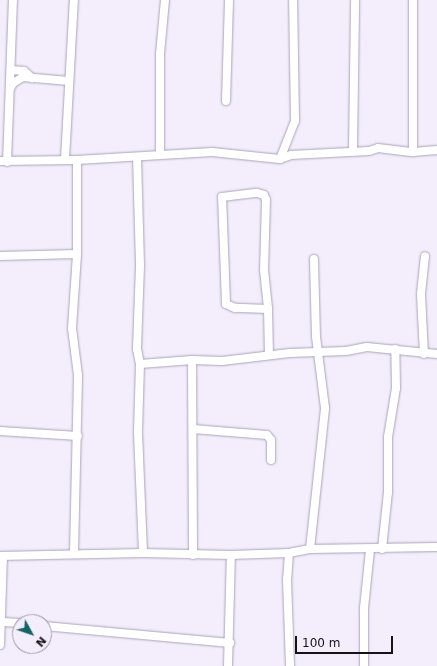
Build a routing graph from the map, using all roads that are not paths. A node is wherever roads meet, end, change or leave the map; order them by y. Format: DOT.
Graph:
graph roads {
  1 [pos="13,0"];
  2 [pos="74,0"];
  3 [pos="165,0"];
  4 [pos="228,0"];
  5 [pos="293,0"];
  6 [pos="355,0"];
  7 [pos="413,0"];
  8 [pos="11,70"];
  9 [pos="33,78"];
  10 [pos="69,81"];
  11 [pos="10,89"];
  12 [pos="226,101"];
  13 [pos="353,150"];
  14 [pos="437,150"];
  15 [pos="413,152"];
  16 [pos="160,154"];
  17 [pos="137,157"];
  18 [pos="65,159"];
  19 [pos="280,159"];
  20 [pos="77,160"];
  21 [pos="4,162"];
  22 [pos="76,254"];
  23 [pos="0,256"];
  24 [pos="426,256"];
  25 [pos="314,259"];
  26 [pos="268,309"];
  27 [pos="395,349"];
  28 [pos="318,352"];
  29 [pos="424,354"];
  30 [pos="437,354"];
  31 [pos="269,355"];
  32 [pos="192,360"];
  33 [pos="140,364"];
  34 [pos="193,428"];
  35 [pos="0,431"];
  36 [pos="78,436"];
  37 [pos="271,460"];
  38 [pos="437,547"];
  39 [pos="310,549"];
  40 [pos="382,549"];
  41 [pos="370,550"];
  42 [pos="74,553"];
  43 [pos="143,553"];
  44 [pos="289,553"];
  45 [pos="193,555"];
  46 [pos="231,555"];
  47 [pos="2,556"];
  48 [pos="3,622"];
  49 [pos="12,623"];
  50 [pos="52,627"];
  51 [pos="230,643"];
  52 [pos="0,646"];
  53 [pos="228,666"];
  54 [pos="290,666"];
  55 [pos="364,666"];
  1 -- 8 [label="street"];
  2 -- 10 [label="street"];
  3 -- 16 [label="street"];
  4 -- 12 [label="street"];
  5 -- 19 [label="street"];
  6 -- 13 [label="street"];
  7 -- 15 [label="street"];
  8 -- 9 [label="street"];
  8 -- 11 [label="street"];
  9 -- 10 [label="street"];
  9 -- 11 [label="street"];
  10 -- 18 [label="street"];
  11 -- 21 [label="street"];
  13 -- 15 [label="street"];
  13 -- 19 [label="street"];
  14 -- 15 [label="street"];
  16 -- 17 [label="street"];
  16 -- 19 [label="street"];
  17 -- 20 [label="street"];
  17 -- 33 [label="street"];
  18 -- 20 [label="street"];
  18 -- 21 [label="street"];
  20 -- 22 [label="street"];
  22 -- 23 [label="street"];
  22 -- 36 [label="street"];
  24 -- 29 [label="street"];
  25 -- 28 [label="street"];
  26 -- 26 [label="street"];
  26 -- 31 [label="street"];
  27 -- 28 [label="street"];
  27 -- 29 [label="street"];
  27 -- 40 [label="street"];
  28 -- 31 [label="street"];
  28 -- 39 [label="street"];
  29 -- 30 [label="street"];
  31 -- 32 [label="street"];
  32 -- 33 [label="street"];
  32 -- 34 [label="street"];
  33 -- 43 [label="street"];
  34 -- 37 [label="street"];
  34 -- 45 [label="street"];
  35 -- 36 [label="street"];
  36 -- 42 [label="street"];
  38 -- 40 [label="street"];
  39 -- 41 [label="street"];
  39 -- 44 [label="street"];
  40 -- 41 [label="street"];
  41 -- 55 [label="street"];
  42 -- 43 [label="street"];
  42 -- 47 [label="street"];
  43 -- 45 [label="street"];
  44 -- 46 [label="street"];
  44 -- 54 [label="street"];
  45 -- 46 [label="street"];
  46 -- 51 [label="street"];
  47 -- 48 [label="street"];
  48 -- 49 [label="street"];
  48 -- 52 [label="street"];
  50 -- 51 [label="street"];
  51 -- 53 [label="street"];
}
